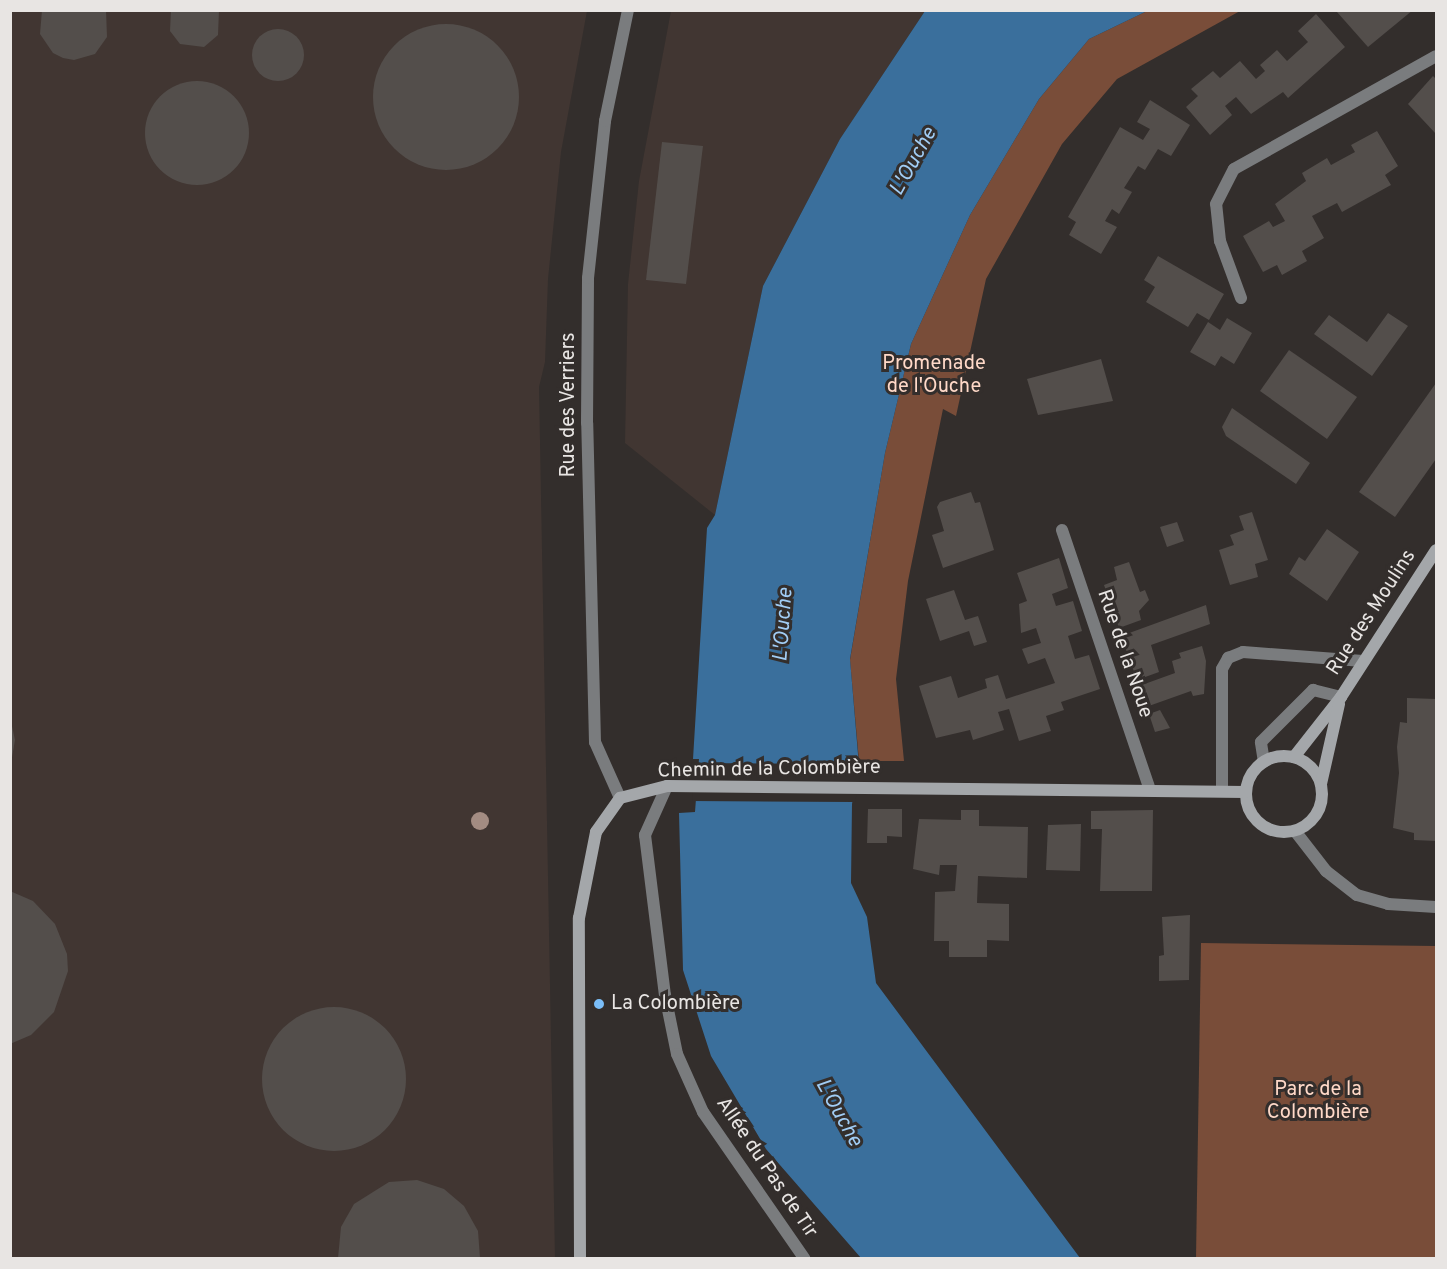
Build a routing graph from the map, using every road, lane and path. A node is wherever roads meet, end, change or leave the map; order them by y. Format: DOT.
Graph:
graph roads {
  1 [pos="628,10"];
  2 [pos="1437,56"];
  3 [pos="1241,298"];
  4 [pos="1062,530"];
  5 [pos="1437,550"];
  6 [pos="1363,661"];
  7 [pos="1341,697"];
  8 [pos="1294,757"];
  9 [pos="1264,762"];
  10 [pos="1321,784"];
  11 [pos="667,786"];
  12 [pos="1150,790"];
  13 [pos="1222,791"];
  14 [pos="1246,792"];
  15 [pos="620,798"];
  16 [pos="1296,831"];
  17 [pos="1437,907"];
  18 [pos="580,1258"];
  19 [pos="804,1258"];
  1 -- 15 [label="street, Rue des Verriers"];
  2 -- 3 [label="street"];
  4 -- 12 [label="street, Rue de la Noue"];
  5 -- 6 [label="street, Rue des Moulins"];
  6 -- 7 [label="street, Rue des Moulins"];
  6 -- 13 [label="street"];
  7 -- 8 [label="street, Rue des Moulins"];
  7 -- 9 [label="street"];
  7 -- 10 [label="street, Rue des Moulins"];
  8 -- 9 [label="street"];
  8 -- 10 [label="street"];
  9 -- 14 [label="street"];
  10 -- 16 [label="street"];
  11 -- 12 [label="street, Chemin de la Colombière"];
  11 -- 15 [label="street, Chemin de la Colombière"];
  11 -- 19 [label="street, Allée du Pas de Tir"];
  12 -- 13 [label="street, Chemin de la Colombière"];
  13 -- 14 [label="street, Chemin de la Colombière"];
  14 -- 16 [label="street"];
  15 -- 18 [label="street"];
  16 -- 17 [label="street"];
}
